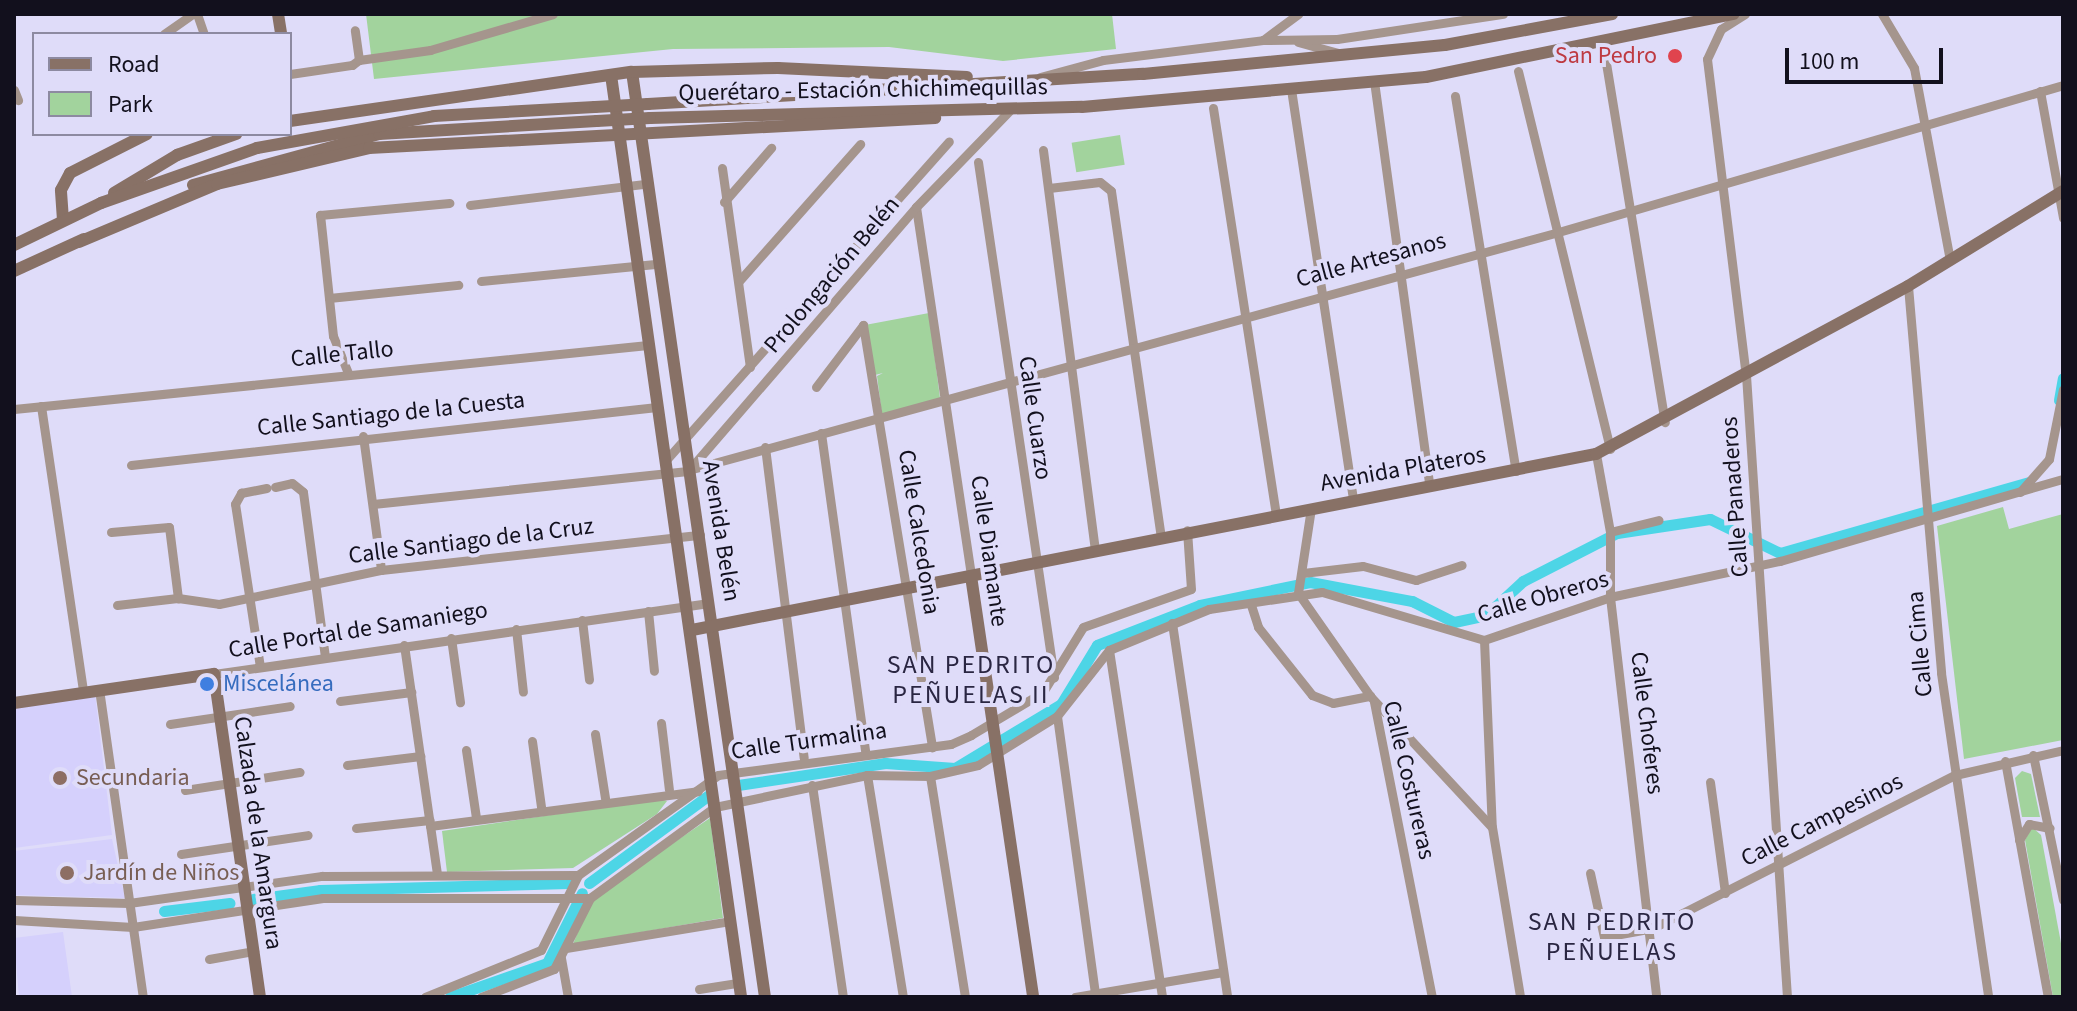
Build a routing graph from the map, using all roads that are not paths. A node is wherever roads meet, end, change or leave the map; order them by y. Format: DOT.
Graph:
graph roads {
  1 [pos="195,14"];
  2 [pos="553,14"];
  3 [pos="1298,14"];
  4 [pos="1503,14"];
  5 [pos="1612,14"];
  6 [pos="1734,14"];
  7 [pos="1745,14"];
  8 [pos="1882,14"];
  9 [pos="355,30"];
  10 [pos="167,32"];
  11 [pos="1287,39"];
  12 [pos="1263,40"];
  13 [pos="1347,55"];
  14 [pos="359,60"];
  15 [pos="1606,63"];
  16 [pos="1518,71"];
  17 [pos="632,72"];
  18 [pos="292,74"];
  19 [pos="611,75"];
  20 [pos="1014,80"];
  21 [pos="1033,80"];
  22 [pos="1374,81"];
  23 [pos="2063,85"];
  24 [pos="1291,89"];
  25 [pos="2040,91"];
  26 [pos="1455,96"];
  27 [pos="1213,108"];
  28 [pos="1010,110"];
  29 [pos="965,111"];
  30 [pos="596,114"];
  31 [pos="292,121"];
  32 [pos="1928,124"];
  33 [pos="143,136"];
  34 [pos="230,136"];
  35 [pos="637,136"];
  36 [pos="619,137"];
  37 [pos="949,141"];
  38 [pos="860,144"];
  39 [pos="771,148"];
  40 [pos="1043,150"];
  41 [pos="978,162"];
  42 [pos="722,168"];
  43 [pos="1721,182"];
  44 [pos="643,184"];
  45 [pos="626,187"];
  46 [pos="1049,188"];
  47 [pos="2059,194"];
  48 [pos="724,202"];
  49 [pos="101,203"];
  50 [pos="449,203"];
  51 [pos="470,205"];
  52 [pos="916,207"];
  53 [pos="1632,208"];
  54 [pos="2063,218"];
  55 [pos="63,220"];
  56 [pos="1555,233"];
  57 [pos="79,242"];
  58 [pos="14,245"];
  59 [pos="1476,253"];
  60 [pos="1950,260"];
  61 [pos="655,264"];
  62 [pos="638,266"];
  63 [pos="14,271"];
  64 [pos="1401,273"];
  65 [pos="481,281"];
  66 [pos="739,281"];
  67 [pos="458,285"];
  68 [pos="1908,286"];
  69 [pos="1322,294"];
  70 [pos="329,298"];
  71 [pos="1244,315"];
  72 [pos="648,345"];
  73 [pos="1130,347"];
  74 [pos="1070,365"];
  75 [pos="750,367"];
  76 [pos="348,373"];
  77 [pos="1746,375"];
  78 [pos="1010,382"];
  79 [pos="816,387"];
  80 [pos="2063,389"];
  81 [pos="946,398"];
  82 [pos="41,406"];
  83 [pos="657,407"];
  84 [pos="14,409"];
  85 [pos="881,416"];
  86 [pos="1665,422"];
  87 [pos="821,433"];
  88 [pos="363,436"];
  89 [pos="685,439"];
  90 [pos="765,447"];
  91 [pos="1610,449"];
  92 [pos="1596,454"];
  93 [pos="131,465"];
  94 [pos="667,467"];
  95 [pos="689,470"];
  96 [pos="1516,471"];
  97 [pos="2063,479"];
  98 [pos="1429,485"];
  99 [pos="2020,492"];
  100 [pos="1353,501"];
  101 [pos="373,504"];
  102 [pos="1311,508"];
  103 [pos="1276,514"];
  104 [pos="1927,517"];
  105 [pos="1659,520"];
  106 [pos="1187,530"];
  107 [pos="111,532"];
  108 [pos="1610,532"];
  109 [pos="700,535"];
  110 [pos="1161,536"];
  111 [pos="679,538"];
  112 [pos="1095,550"];
  113 [pos="1036,564"];
  114 [pos="1462,565"];
  115 [pos="1760,565"];
  116 [pos="381,570"];
  117 [pos="1303,573"];
  118 [pos="971,576"];
  119 [pos="315,581"];
  120 [pos="908,588"];
  121 [pos="1298,593"];
  122 [pos="1610,597"];
  123 [pos="178,598"];
  124 [pos="250,599"];
  125 [pos="845,601"];
  126 [pos="709,603"];
  127 [pos="117,605"];
  128 [pos="1251,605"];
  129 [pos="689,606"];
  130 [pos="648,611"];
  131 [pos="790,612"];
  132 [pos="582,620"];
  133 [pos="1172,623"];
  134 [pos="713,627"];
  135 [pos="516,629"];
  136 [pos="692,630"];
  137 [pos="451,638"];
  138 [pos="1484,640"];
  139 [pos="404,645"];
  140 [pos="1109,650"];
  141 [pos="325,657"];
  142 [pos="260,667"];
  143 [pos="654,671"];
  144 [pos="214,674"];
  145 [pos="1054,679"];
  146 [pos="589,680"];
  147 [pos="99,689"];
  148 [pos="83,691"];
  149 [pos="411,692"];
  150 [pos="523,692"];
  151 [pos="1372,699"];
  152 [pos="340,701"];
  153 [pos="460,702"];
  154 [pos="14,703"];
  155 [pos="290,706"];
  156 [pos="1057,716"];
  157 [pos="219,718"];
  158 [pos="661,723"];
  159 [pos="170,724"];
  160 [pos="595,734"];
  161 [pos="992,738"];
  162 [pos="532,741"];
  163 [pos="932,747"];
  164 [pos="466,750"];
  165 [pos="2063,750"];
  166 [pos="865,751"];
  167 [pos="2033,755"];
  168 [pos="420,756"];
  169 [pos="804,758"];
  170 [pos="2005,761"];
  171 [pos="347,765"];
  172 [pos="732,770"];
  173 [pos="300,772"];
  174 [pos="867,775"];
  175 [pos="1955,775"];
  176 [pos="930,776"];
  177 [pos="712,778"];
  178 [pos="1710,782"];
  179 [pos="228,784"];
  180 [pos="812,785"];
  181 [pos="185,790"];
  182 [pos="669,790"];
  183 [pos="698,791"];
  184 [pos="605,798"];
  185 [pos="736,799"];
  186 [pos="541,807"];
  187 [pos="715,807"];
  188 [pos="476,818"];
  189 [pos="430,823"];
  190 [pos="1492,827"];
  191 [pos="356,828"];
  192 [pos="2050,828"];
  193 [pos="308,835"];
  194 [pos="2019,841"];
  195 [pos="237,845"];
  196 [pos="181,854"];
  197 [pos="1779,862"];
  198 [pos="437,873"];
  199 [pos="1590,873"];
  200 [pos="578,875"];
  201 [pos="241,887"];
  202 [pos="1725,893"];
  203 [pos="565,894"];
  204 [pos="590,898"];
  205 [pos="14,900"];
  206 [pos="2063,900"];
  207 [pos="129,903"];
  208 [pos="246,908"];
  209 [pos="14,920"];
  210 [pos="730,921"];
  211 [pos="133,927"];
  212 [pos="1653,928"];
  213 [pos="254,951"];
  214 [pos="564,953"];
  215 [pos="209,959"];
  216 [pos="1223,972"];
  217 [pos="738,983"];
  218 [pos="1161,983"];
  219 [pos="699,989"];
  220 [pos="1095,994"];
  221 [pos="1658,996"];
  222 [pos="143,997"];
  223 [pos="260,997"];
  224 [pos="425,997"];
  225 [pos="481,997"];
  226 [pos="568,997"];
  227 [pos="741,997"];
  228 [pos="765,997"];
  229 [pos="843,997"];
  230 [pos="903,997"];
  231 [pos="965,997"];
  232 [pos="1033,997"];
  233 [pos="1075,997"];
  234 [pos="1162,997"];
  235 [pos="1227,997"];
  236 [pos="1432,997"];
  237 [pos="1520,997"];
  238 [pos="1787,997"];
  239 [pos="1988,997"];
  240 [pos="2048,997"];
  1 -- 10 [label="street"];
  2 -- 14 [label="street"];
  3 -- 12 [label="street"];
  4 -- 11 [label="street"];
  5 -- 13 [label="main road, Querétaro - Estación Chichimequillas"];
  6 -- 22 [label="main road, Querétaro - Estación Chichimequillas"];
  7 -- 43 [label="street, Calle Panaderos"];
  8 -- 32 [label="street"];
  9 -- 14 [label="street"];
  11 -- 12 [label="street"];
  11 -- 13 [label="street"];
  12 -- 21 [label="street"];
  13 -- 21 [label="main road, Querétaro - Estación Chichimequillas"];
  14 -- 18 [label="street"];
  15 -- 53 [label="street"];
  16 -- 56 [label="street"];
  17 -- 19 [label="main road"];
  17 -- 20 [label="main road"];
  17 -- 35 [label="main road, Avenida Belén"];
  19 -- 31 [label="main road"];
  19 -- 36 [label="main road, Avenida Belén"];
  20 -- 21 [label="main road, Querétaro - Estación Chichimequillas"];
  20 -- 30 [label="main road, Querétaro - Estación Chichimequillas, bridge"];
  22 -- 24 [label="main road, Querétaro - Estación Chichimequillas"];
  22 -- 64 [label="street"];
  23 -- 25 [label="street, Calle Artesanos"];
  24 -- 28 [label="main road, Querétaro - Estación Chichimequillas"];
  24 -- 69 [label="street"];
  25 -- 32 [label="street, Calle Artesanos"];
  25 -- 47 [label="street"];
  26 -- 59 [label="street"];
  27 -- 71 [label="street"];
  28 -- 29 [label="main road, Querétaro - Estación Chichimequillas"];
  28 -- 52 [label="street, Prolongación Belén"];
  29 -- 30 [label="main road, Querétaro - Estación Chichimequillas, bridge"];
  29 -- 35 [label="main road"];
  30 -- 49 [label="main road, Querétaro - Estación Chichimequillas"];
  30 -- 57 [label="main road, Querétaro - Estación Chichimequillas"];
  32 -- 43 [label="street, Calle Artesanos"];
  32 -- 60 [label="street"];
  33 -- 55 [label="main road"];
  34 -- 49 [label="main road"];
  35 -- 36 [label="main road"];
  35 -- 44 [label="main road, Avenida Belén"];
  36 -- 45 [label="main road, Avenida Belén"];
  36 -- 57 [label="main road"];
  37 -- 75 [label="street, Prolongación Belén"];
  38 -- 66 [label="street"];
  39 -- 48 [label="street"];
  40 -- 46 [label="street"];
  41 -- 78 [label="street, Calle Cuarzo"];
  42 -- 48 [label="street"];
  43 -- 53 [label="street, Calle Artesanos"];
  43 -- 77 [label="street, Calle Panaderos"];
  44 -- 45 [label="street"];
  44 -- 61 [label="main road, Avenida Belén"];
  45 -- 51 [label="street"];
  45 -- 62 [label="main road, Avenida Belén"];
  46 -- 73 [label="street"];
  46 -- 74 [label="street"];
  47 -- 54 [label="street"];
  47 -- 60 [label="main road, Avenida Plateros"];
  48 -- 66 [label="street"];
  49 -- 55 [label="main road, Querétaro - Estación Chichimequillas"];
  50 -- 70 [label="street"];
  52 -- 81 [label="street, Calle Diamante"];
  52 -- 95 [label="street, Prolongación Belén"];
  53 -- 56 [label="street, Calle Artesanos"];
  53 -- 86 [label="street"];
  55 -- 58 [label="main road, Querétaro - Estación Chichimequillas"];
  56 -- 59 [label="street, Calle Artesanos"];
  56 -- 91 [label="street"];
  57 -- 63 [label="main road, Querétaro - Estación Chichimequillas"];
  59 -- 64 [label="street, Calle Artesanos"];
  59 -- 96 [label="street"];
  60 -- 68 [label="main road, Avenida Plateros"];
  61 -- 62 [label="street"];
  61 -- 89 [label="main road, Avenida Belén"];
  62 -- 65 [label="street"];
  62 -- 72 [label="main road, Avenida Belén"];
  64 -- 69 [label="street, Calle Artesanos"];
  64 -- 98 [label="street"];
  66 -- 75 [label="street"];
  67 -- 70 [label="street"];
  68 -- 77 [label="main road, Avenida Plateros"];
  68 -- 104 [label="street, Calle Cima"];
  69 -- 71 [label="street, Calle Artesanos"];
  69 -- 100 [label="street"];
  70 -- 76 [label="street"];
  71 -- 73 [label="street, Calle Artesanos"];
  71 -- 103 [label="street"];
  72 -- 76 [label="street, Calle Tallo"];
  72 -- 83 [label="main road, Avenida Belén"];
  73 -- 74 [label="street, Calle Artesanos"];
  73 -- 110 [label="street"];
  74 -- 78 [label="street, Calle Artesanos"];
  74 -- 112 [label="street"];
  75 -- 89 [label="street, Prolongación Belén"];
  76 -- 82 [label="street, Calle Tallo"];
  77 -- 86 [label="main road, Avenida Plateros"];
  77 -- 115 [label="street, Calle Panaderos"];
  78 -- 81 [label="street, Calle Artesanos"];
  78 -- 113 [label="street, Calle Cuarzo"];
  79 -- 85 [label="street, Calle Calcedonia"];
  80 -- 99 [label="street"];
  81 -- 85 [label="street, Calle Artesanos"];
  81 -- 118 [label="street, Calle Diamante"];
  82 -- 84 [label="street, Calle Tallo"];
  82 -- 148 [label="street"];
  83 -- 88 [label="street, Calle Santiago de la Cuesta"];
  83 -- 94 [label="main road, Avenida Belén"];
  85 -- 87 [label="street, Calle Artesanos"];
  85 -- 120 [label="street, Calle Calcedonia"];
  86 -- 91 [label="main road, Avenida Plateros"];
  87 -- 90 [label="street, Calle Artesanos"];
  87 -- 125 [label="street"];
  88 -- 93 [label="street, Calle Santiago de la Cuesta"];
  88 -- 101 [label="street"];
  89 -- 94 [label="street, Prolongación Belén"];
  89 -- 95 [label="main road, Avenida Belén"];
  90 -- 95 [label="street, Calle Artesanos"];
  90 -- 131 [label="street"];
  91 -- 92 [label="main road, Avenida Plateros"];
  92 -- 96 [label="main road, Avenida Plateros"];
  92 -- 108 [label="street, Calle Choferes"];
  94 -- 95 [label="street, Calle Artesanos"];
  94 -- 101 [label="street, Calle Artesanos"];
  94 -- 111 [label="main road, Avenida Belén"];
  95 -- 109 [label="main road, Avenida Belén"];
  96 -- 98 [label="main road, Avenida Plateros"];
  97 -- 99 [label="street, Calle Obreros"];
  98 -- 100 [label="main road, Avenida Plateros"];
  99 -- 104 [label="street, Calle Obreros"];
  100 -- 102 [label="main road, Avenida Plateros"];
  101 -- 116 [label="street"];
  102 -- 103 [label="main road, Avenida Plateros"];
  102 -- 117 [label="street"];
  103 -- 106 [label="main road, Avenida Plateros"];
  104 -- 115 [label="street, Calle Obreros"];
  104 -- 175 [label="street, Calle Cima"];
  105 -- 108 [label="street"];
  106 -- 110 [label="main road, Avenida Plateros"];
  106 -- 145 [label="street, Calle Turmalina"];
  107 -- 123 [label="street"];
  108 -- 122 [label="street, Calle Choferes"];
  109 -- 111 [label="street, Calle Santiago de la Cruz"];
  109 -- 126 [label="main road, Avenida Belén"];
  110 -- 112 [label="main road, Avenida Plateros"];
  111 -- 116 [label="street, Calle Santiago de la Cruz"];
  111 -- 129 [label="main road, Avenida Belén"];
  112 -- 113 [label="main road, Avenida Plateros"];
  113 -- 118 [label="main road, Avenida Plateros"];
  113 -- 145 [label="street, Calle Cuarzo"];
  114 -- 117 [label="street"];
  115 -- 122 [label="street, Calle Obreros"];
  115 -- 197 [label="street, Calle Panaderos"];
  116 -- 119 [label="street, Calle Santiago de la Cruz"];
  117 -- 121 [label="street"];
  118 -- 120 [label="main road, Avenida Plateros"];
  118 -- 161 [label="main road, Calle Diamante"];
  119 -- 124 [label="street, Calle Santiago de la Cruz"];
  119 -- 124 [label="street"];
  119 -- 141 [label="street"];
  120 -- 125 [label="main road, Avenida Plateros"];
  120 -- 163 [label="street, Calle Calcedonia"];
  121 -- 128 [label="street, Calle Obreros"];
  121 -- 138 [label="street, Calle Obreros"];
  121 -- 151 [label="street, Calle Costureras"];
  122 -- 138 [label="street, Calle Obreros"];
  122 -- 212 [label="street, Calle Choferes"];
  123 -- 124 [label="street, Calle Santiago de la Cruz"];
  123 -- 127 [label="street, Calle Santiago de la Cruz"];
  124 -- 142 [label="street"];
  125 -- 131 [label="main road, Avenida Plateros"];
  125 -- 166 [label="street"];
  126 -- 129 [label="street, Calle Portal de Samaniego"];
  126 -- 134 [label="main road, Avenida Belén"];
  128 -- 133 [label="street, Calle Obreros"];
  128 -- 151 [label="street"];
  129 -- 130 [label="street, Calle Portal de Samaniego"];
  129 -- 136 [label="main road, Avenida Belén"];
  130 -- 132 [label="street, Calle Portal de Samaniego"];
  130 -- 143 [label="street"];
  131 -- 134 [label="main road, Avenida Plateros"];
  131 -- 169 [label="street"];
  132 -- 135 [label="street, Calle Portal de Samaniego"];
  132 -- 146 [label="street"];
  133 -- 140 [label="street, Calle Turmalina"];
  133 -- 216 [label="street"];
  134 -- 136 [label="main road, Avenida Plateros"];
  134 -- 172 [label="main road, Avenida Belén"];
  135 -- 137 [label="street, Calle Portal de Samaniego"];
  135 -- 150 [label="street"];
  136 -- 177 [label="main road, Avenida Belén"];
  137 -- 139 [label="street, Calle Portal de Samaniego"];
  137 -- 153 [label="street"];
  138 -- 190 [label="street"];
  139 -- 141 [label="street, Calle Portal de Samaniego"];
  139 -- 149 [label="street"];
  140 -- 156 [label="street, Calle Turmalina"];
  140 -- 218 [label="street"];
  141 -- 142 [label="street, Calle Portal de Samaniego"];
  142 -- 144 [label="street, Calle Portal de Samaniego"];
  144 -- 147 [label="main road, Calle Portal de Samaniego"];
  144 -- 157 [label="main road, Calzada de la Amargura"];
  145 -- 161 [label="street, Calle Turmalina"];
  147 -- 148 [label="main road, Calle Portal de Samaniego"];
  147 -- 207 [label="street"];
  148 -- 154 [label="main road, Calle Portal de Samaniego"];
  149 -- 152 [label="street"];
  149 -- 168 [label="street"];
  151 -- 190 [label="street"];
  151 -- 236 [label="street, Calle Costureras"];
  155 -- 157 [label="street"];
  156 -- 161 [label="street, Calle Turmalina"];
  156 -- 220 [label="street"];
  157 -- 159 [label="street"];
  157 -- 179 [label="main road, Calzada de la Amargura"];
  158 -- 182 [label="street"];
  160 -- 184 [label="street"];
  161 -- 163 [label="street, Calle Turmalina"];
  161 -- 176 [label="street, Calle Turmalina"];
  161 -- 232 [label="main road, Calle Diamante"];
  162 -- 186 [label="street"];
  163 -- 166 [label="street, Calle Turmalina"];
  164 -- 188 [label="street"];
  165 -- 167 [label="street, Calle Campesinos"];
  166 -- 169 [label="street, Calle Turmalina"];
  167 -- 170 [label="street, Calle Campesinos"];
  167 -- 192 [label="street"];
  168 -- 171 [label="street"];
  168 -- 189 [label="street"];
  169 -- 172 [label="street, Calle Turmalina"];
  170 -- 175 [label="street, Calle Campesinos"];
  170 -- 194 [label="street"];
  172 -- 177 [label="street, Calle Turmalina"];
  172 -- 185 [label="main road, Avenida Belén"];
  173 -- 179 [label="street"];
  174 -- 176 [label="street, Calle Turmalina"];
  174 -- 180 [label="street, Calle Turmalina"];
  174 -- 230 [label="street"];
  175 -- 197 [label="street, Calle Campesinos"];
  175 -- 239 [label="street, Calle Cima"];
  176 -- 231 [label="street"];
  177 -- 183 [label="street, Calle Turmalina"];
  177 -- 187 [label="main road, Avenida Belén"];
  178 -- 202 [label="street"];
  179 -- 181 [label="street"];
  179 -- 195 [label="main road, Calzada de la Amargura"];
  180 -- 185 [label="street, Calle Turmalina"];
  180 -- 229 [label="street"];
  182 -- 183 [label="street"];
  182 -- 184 [label="street"];
  183 -- 200 [label="street, Calle Turmalina"];
  184 -- 186 [label="street"];
  185 -- 187 [label="street, Calle Turmalina"];
  185 -- 228 [label="main road, Avenida Belén"];
  186 -- 188 [label="street"];
  187 -- 204 [label="street, Calle Turmalina"];
  187 -- 210 [label="main road, Avenida Belén"];
  188 -- 189 [label="street"];
  189 -- 191 [label="street"];
  189 -- 198 [label="street"];
  190 -- 237 [label="street"];
  192 -- 194 [label="street"];
  192 -- 206 [label="street"];
  193 -- 195 [label="street"];
  194 -- 240 [label="street"];
  195 -- 196 [label="street"];
  195 -- 201 [label="main road, Calzada de la Amargura"];
  197 -- 202 [label="street, Calle Campesinos"];
  197 -- 238 [label="street, Calle Panaderos"];
  198 -- 200 [label="street"];
  198 -- 201 [label="street"];
  199 -- 212 [label="street, Calle Campesinos"];
  200 -- 203 [label="street"];
  201 -- 207 [label="street"];
  201 -- 208 [label="main road, Calzada de la Amargura"];
  202 -- 212 [label="street, Calle Campesinos"];
  203 -- 204 [label="street"];
  203 -- 208 [label="street"];
  203 -- 224 [label="street"];
  204 -- 214 [label="street"];
  205 -- 207 [label="street"];
  207 -- 211 [label="street"];
  208 -- 211 [label="street"];
  208 -- 213 [label="main road, Calzada de la Amargura"];
  209 -- 211 [label="street"];
  210 -- 214 [label="street"];
  210 -- 217 [label="main road, Avenida Belén"];
  211 -- 222 [label="street"];
  212 -- 221 [label="street, Calle Choferes"];
  213 -- 215 [label="street"];
  213 -- 223 [label="main road, Calzada de la Amargura"];
  214 -- 225 [label="street"];
  214 -- 226 [label="street"];
  216 -- 218 [label="street"];
  216 -- 235 [label="street"];
  217 -- 219 [label="street"];
  217 -- 227 [label="main road, Avenida Belén"];
  218 -- 220 [label="street"];
  218 -- 234 [label="street"];
  220 -- 233 [label="street"];
}
